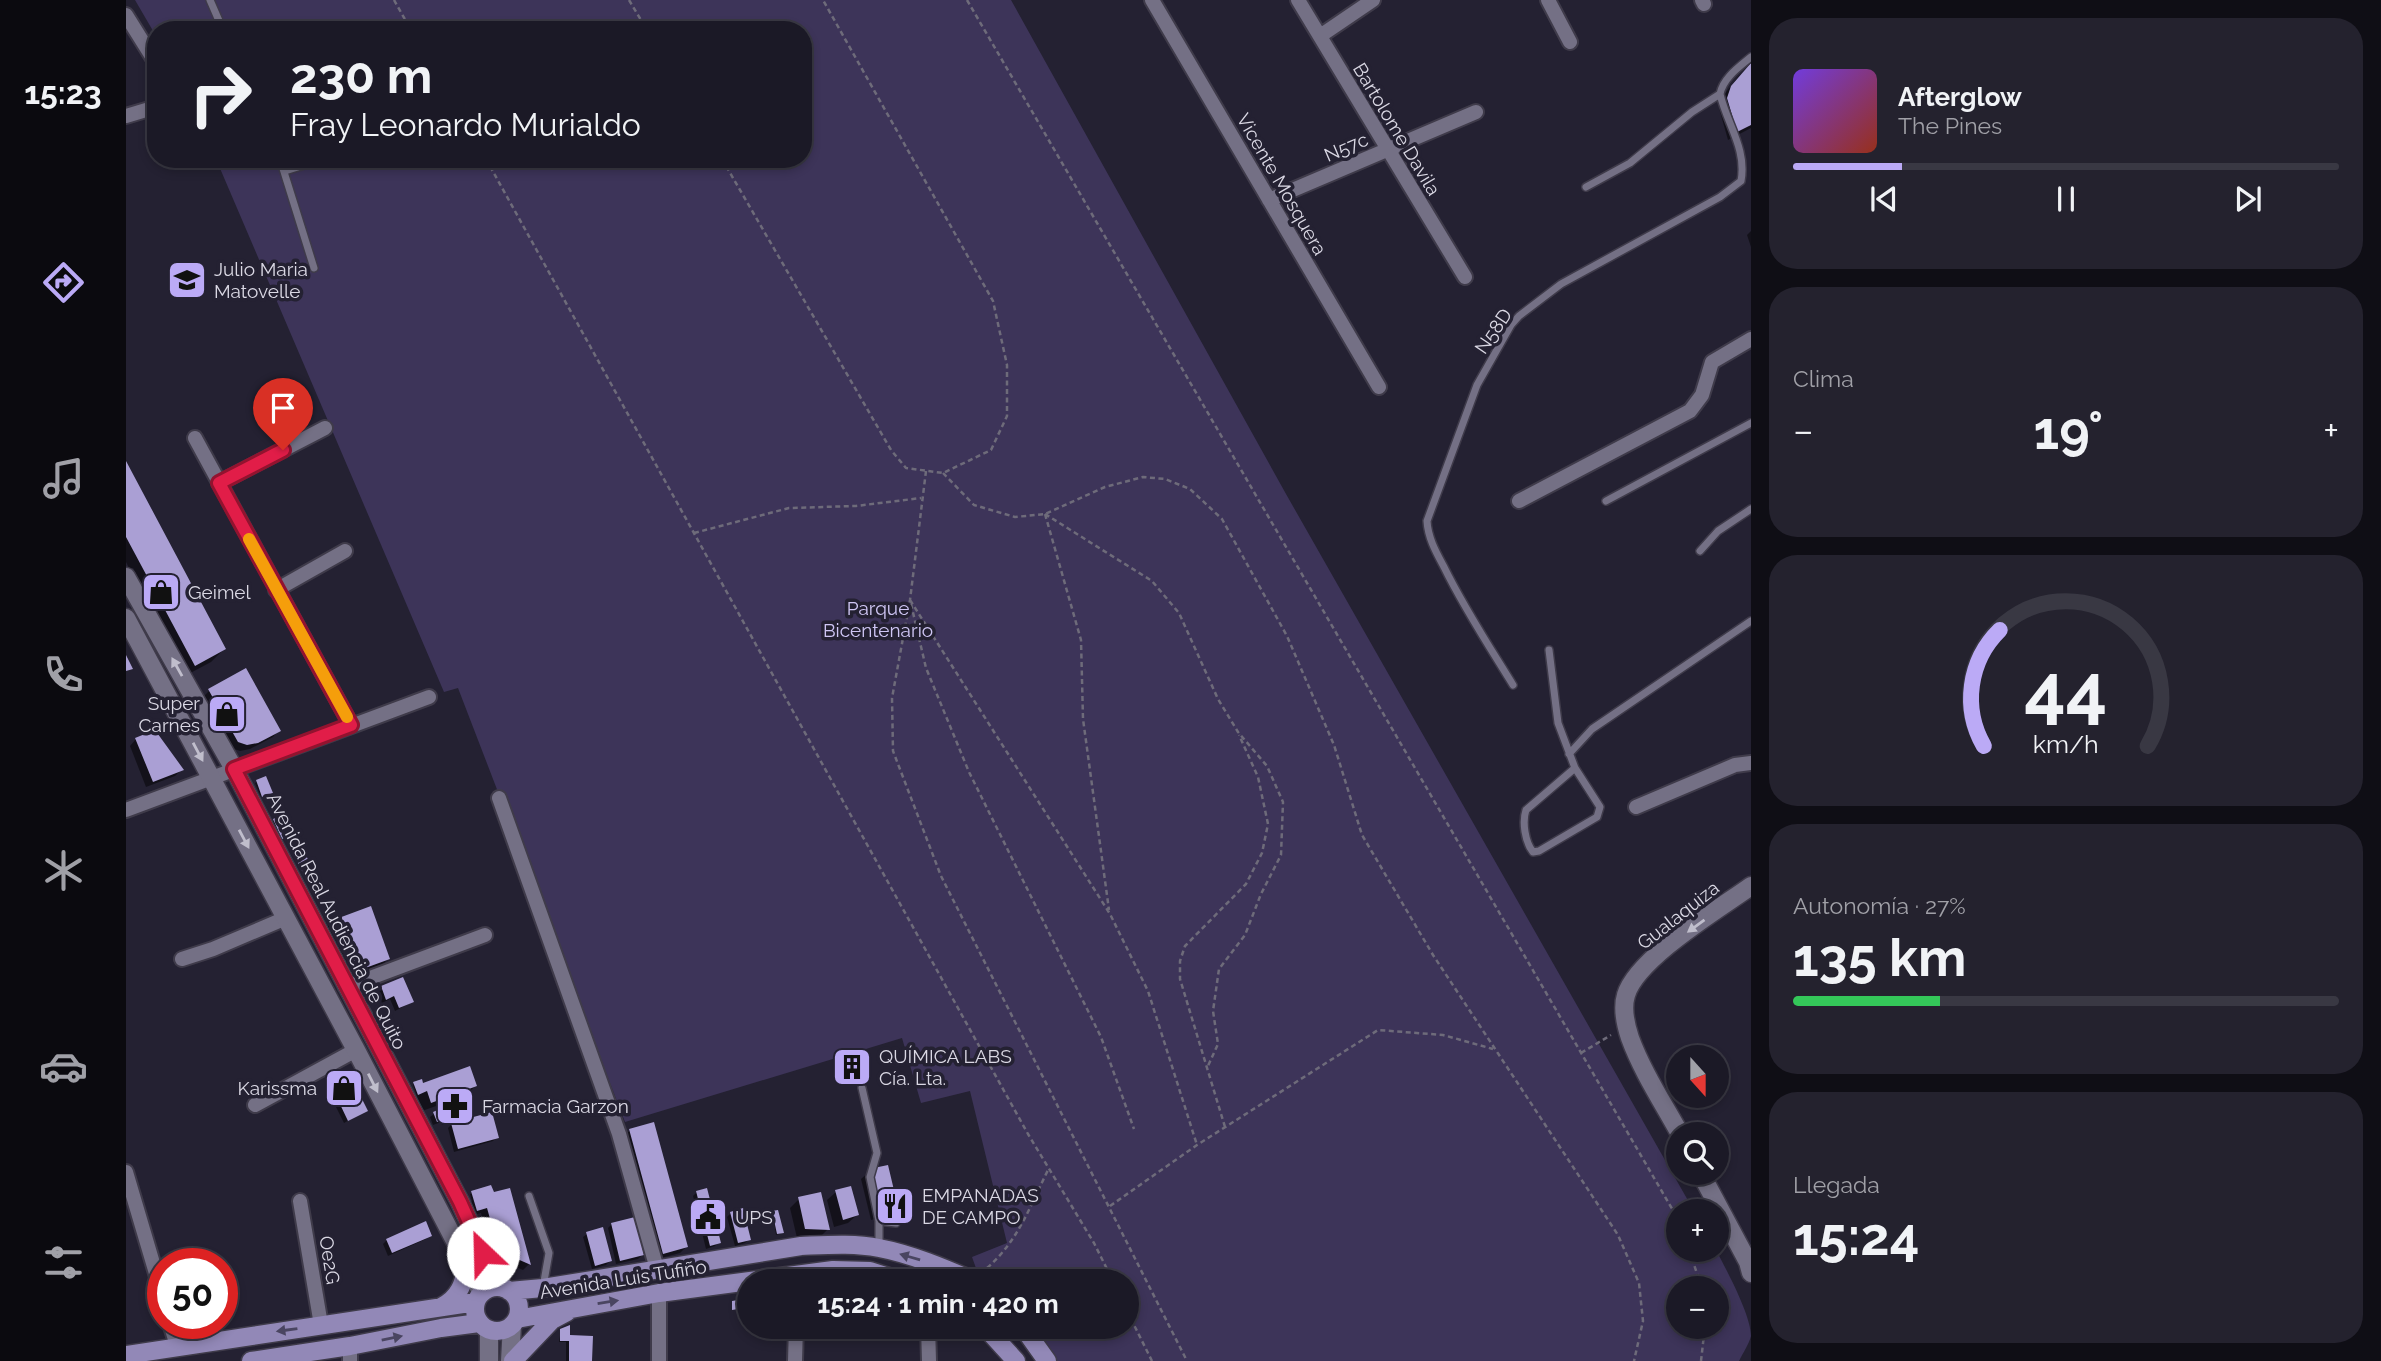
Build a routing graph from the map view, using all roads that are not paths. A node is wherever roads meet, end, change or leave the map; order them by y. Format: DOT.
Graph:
graph roads {
  1 [pos="211,0"];
  2 [pos="1152,0"];
  3 [pos="1298,0"];
  4 [pos="1373,0"];
  5 [pos="1548,0"];
  6 [pos="126,15"];
  7 [pos="219,21"];
  8 [pos="1320,36"];
  9 [pos="1570,42"];
  10 [pos="147,49"];
  11 [pos="1751,57"];
  12 [pos="1720,94"];
  13 [pos="147,110"];
  14 [pos="1476,112"];
  15 [pos="126,116"];
  16 [pos="1387,151"];
  17 [pos="284,168"];
  18 [pos="295,168"];
  19 [pos="285,171"];
  20 [pos="1586,187"];
  21 [pos="1269,200"];
  22 [pos="314,268"];
  23 [pos="1465,277"];
  24 [pos="1751,339"];
  25 [pos="1379,387"];
  26 [pos="1751,423"];
  27 [pos="325,428"];
  28 [pos="195,438"];
  29 [pos="219,483"];
  30 [pos="1519,500"];
  31 [pos="1606,501"];
  32 [pos="1751,509"];
  33 [pos="345,551"];
  34 [pos="1700,551"];
  35 [pos="126,577"];
  36 [pos="276,590"];
  37 [pos="126,618"];
  38 [pos="1751,621"];
  39 [pos="1549,650"];
  40 [pos="1513,685"];
  41 [pos="429,697"];
  42 [pos="351,725"];
  43 [pos="1569,754"];
  44 [pos="1751,762"];
  45 [pos="1575,768"];
  46 [pos="234,769"];
  47 [pos="212,778"];
  48 [pos="499,798"];
  49 [pos="1636,807"];
  50 [pos="126,810"];
  51 [pos="1751,886"];
  52 [pos="286,918"];
  53 [pos="485,935"];
  54 [pos="182,959"];
  55 [pos="346,987"];
  56 [pos="356,1050"];
  57 [pos="862,1088"];
  58 [pos="255,1105"];
  59 [pos="1674,1122"];
  60 [pos="126,1172"];
  61 [pos="1707,1185"];
  62 [pos="528,1196"];
  63 [pos="300,1201"];
  64 [pos="878,1221"];
  65 [pos="896,1223"];
  66 [pos="148,1248"];
  67 [pos="879,1248"];
  68 [pos="728,1257"];
  69 [pos="466,1264"];
  70 [pos="657,1269"];
  71 [pos="945,1269"];
  72 [pos="1751,1273"];
  73 [pos="732,1282"];
  74 [pos="737,1282"];
  75 [pos="543,1288"];
  76 [pos="506,1290"];
  77 [pos="659,1293"];
  78 [pos="479,1297"];
  79 [pos="441,1307"];
  80 [pos="574,1308"];
  81 [pos="515,1322"];
  82 [pos="321,1325"];
  83 [pos="484,1327"];
  84 [pos="252,1335"];
  85 [pos="175,1339"];
  86 [pos="796,1339"];
  87 [pos="928,1339"];
  88 [pos="997,1339"];
  89 [pos="1031,1339"];
  90 [pos="177,1346"];
  91 [pos="350,1353"];
  92 [pos="126,1355"];
  93 [pos="252,1361"];
  94 [pos="489,1361"];
  95 [pos="512,1361"];
  96 [pos="659,1361"];
  97 [pos="795,1361"];
  98 [pos="929,1361"];
  99 [pos="1016,1361"];
  100 [pos="1047,1361"];
  1 -- 7 [label="lane"];
  2 -- 21 [label="street, Vicente Mosquera"];
  3 -- 8 [label="street, Bartolome Davila"];
  4 -- 8 [label="street"];
  5 -- 9 [label="street"];
  6 -- 10 [label="street"];
  8 -- 16 [label="street, Bartolome Davila"];
  11 -- 12 [label="lane"];
  12 -- 20 [label="lane"];
  12 -- 40 [label="lane, N58D"];
  13 -- 15 [label="street"];
  14 -- 16 [label="street, N57c"];
  16 -- 21 [label="street, N57c"];
  16 -- 23 [label="street, Bartolome Davila"];
  17 -- 19 [label="lane"];
  18 -- 19 [label="lane"];
  19 -- 22 [label="lane"];
  21 -- 25 [label="street, Vicente Mosquera"];
  24 -- 30 [label="street"];
  26 -- 31 [label="lane"];
  27 -- 29 [label="street"];
  28 -- 29 [label="street"];
  29 -- 36 [label="street"];
  32 -- 34 [label="lane"];
  33 -- 36 [label="street"];
  46 -- 35 [label="main road, Avenida Real Audiencia de Quito, one-way"];
  36 -- 42 [label="street"];
  37 -- 47 [label="main road, one-way"];
  38 -- 43 [label="lane"];
  39 -- 43 [label="lane"];
  41 -- 42 [label="street"];
  42 -- 46 [label="street"];
  43 -- 45 [label="lane"];
  44 -- 49 [label="street"];
  45 -- 45 [label="lane"];
  46 -- 47 [label="street"];
  46 -- 55 [label="main road, Avenida Real Audiencia de Quito"];
  47 -- 50 [label="street"];
  47 -- 52 [label="main road, one-way"];
  48 -- 70 [label="street"];
  51 -- 59 [label="main road, Gualaquiza, one-way"];
  52 -- 54 [label="street"];
  52 -- 56 [label="main road"];
  53 -- 55 [label="street"];
  55 -- 76 [label="main road, Avenida Real Audiencia de Quito"];
  56 -- 58 [label="street"];
  56 -- 69 [label="main road, one-way"];
  57 -- 64 [label="lane"];
  60 -- 66 [label="street"];
  61 -- 72 [label="main road"];
  62 -- 75 [label="lane"];
  63 -- 82 [label="street, Oe2G"];
  64 -- 65 [label="lane"];
  64 -- 67 [label="lane"];
  67 -- 68 [label="main road, Avenida Luis Tufiño"];
  71 -- 67 [label="main road, Avenida Luis Tufiño, one-way"];
  68 -- 70 [label="main road, Avenida Luis Tufiño"];
  68 -- 73 [label="main road"];
  69 -- 78 [label="main road"];
  69 -- 79 [label="main road"];
  70 -- 75 [label="main road, Avenida Luis Tufiño"];
  73 -- 74 [label="main road, Avenida Luis Tufiño"];
  73 -- 77 [label="main road, Avenida Luis Tufiño"];
  75 -- 76 [label="main road, Avenida Luis Tufiño"];
  76 -- 78 [label="main road"];
  76 -- 81 [label="main road"];
  80 -- 77 [label="main road, Avenida Luis Tufiño, one-way"];
  77 -- 96 [label="street"];
  78 -- 79 [label="main road"];
  78 -- 83 [label="main road"];
  79 -- 82 [label="main road"];
  80 -- 81 [label="main road, Avenida Luis Tufiño"];
  80 -- 95 [label="main road"];
  81 -- 83 [label="main road"];
  81 -- 95 [label="main road"];
  82 -- 84 [label="main road, one-way"];
  91 -- 83 [label="main road, one-way"];
  83 -- 94 [label="main road"];
  84 -- 90 [label="main road"];
  84 -- 93 [label="main road"];
  85 -- 90 [label="street"];
  86 -- 97 [label="street"];
  87 -- 98 [label="street"];
  88 -- 99 [label="main road"];
  89 -- 100 [label="main road"];
  90 -- 92 [label="main road"];
  91 -- 93 [label="main road"];
}
